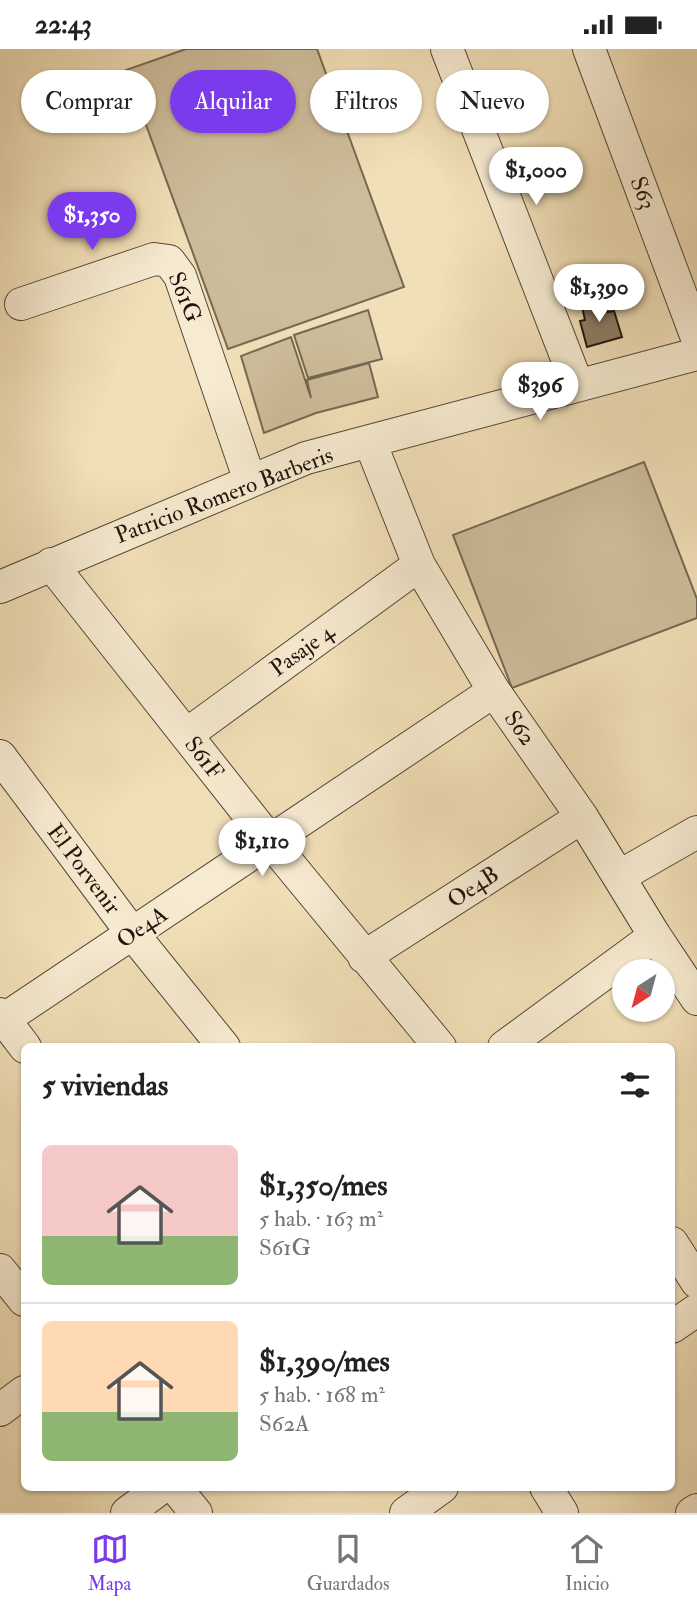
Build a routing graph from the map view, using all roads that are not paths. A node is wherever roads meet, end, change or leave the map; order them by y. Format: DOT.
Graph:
graph roads {
  1 [pos="447,49"];
  2 [pos="589,49"];
  3 [pos="21,304"];
  4 [pos="697,338"];
  5 [pos="697,354"];
  6 [pos="577,384"];
  7 [pos="370,442"];
  8 [pos="250,481"];
  9 [pos="51,564"];
  10 [pos="419,565"];
  11 [pos="0,587"];
  12 [pos="494,691"];
  13 [pos="186,735"];
  14 [pos="0,755"];
  15 [pos="582,817"];
  16 [pos="697,832"];
  17 [pos="270,841"];
  18 [pos="620,876"];
  19 [pos="132,933"];
  20 [pos="654,936"];
  21 [pos="364,957"];
  22 [pos="697,999"];
  23 [pos="1,1019"];
  24 [pos="536,1038"];
  25 [pos="22,1043"];
  26 [pos="221,1043"];
  27 [pos="437,1043"];
  28 [pos="518,1043"];
  29 [pos="675,1248"];
  30 [pos="0,1270"];
  31 [pos="697,1282"];
  32 [pos="21,1296"];
  33 [pos="697,1310"];
  34 [pos="675,1325"];
  35 [pos="21,1394"];
  36 [pos="0,1410"];
  37 [pos="157,1491"];
  38 [pos="178,1491"];
  39 [pos="436,1491"];
  40 [pos="548,1491"];
  41 [pos="697,1510"];
  42 [pos="127,1513"];
  43 [pos="196,1513"];
  44 [pos="406,1513"];
  45 [pos="562,1513"];
  46 [pos="692,1513"];
  1 -- 6 [label="street"];
  2 -- 4 [label="street, S63"];
  3 -- 8 [label="street, S61G"];
  5 -- 6 [label="street, Patricio Romero Barberis"];
  6 -- 7 [label="street, Patricio Romero Barberis"];
  7 -- 8 [label="street, Patricio Romero Barberis"];
  7 -- 10 [label="street, S62"];
  8 -- 9 [label="street, Patricio Romero Barberis"];
  9 -- 11 [label="street, Patricio Romero Barberis"];
  9 -- 13 [label="street, S61F"];
  10 -- 12 [label="street, S62"];
  10 -- 13 [label="street, Pasaje 4"];
  12 -- 15 [label="street, S62"];
  12 -- 17 [label="street, Oe4A"];
  13 -- 17 [label="street, S61F"];
  14 -- 19 [label="street, El Porvenir"];
  15 -- 18 [label="street, S62"];
  15 -- 21 [label="street, Oe4B"];
  16 -- 18 [label="street"];
  17 -- 19 [label="street, Oe4A"];
  17 -- 21 [label="street, S61F"];
  18 -- 20 [label="street, S62"];
  19 -- 23 [label="street, Oe4A"];
  19 -- 26 [label="street, El Porvenir"];
  20 -- 22 [label="street, S62"];
  20 -- 24 [label="street"];
  21 -- 27 [label="street, S61F"];
  23 -- 25 [label="street"];
  24 -- 28 [label="street"];
  29 -- 31 [label="street"];
  30 -- 32 [label="street"];
  33 -- 34 [label="street"];
  35 -- 36 [label="street"];
  37 -- 42 [label="street"];
  38 -- 43 [label="street"];
  39 -- 44 [label="street"];
  40 -- 45 [label="street"];
  41 -- 46 [label="street"];
}
